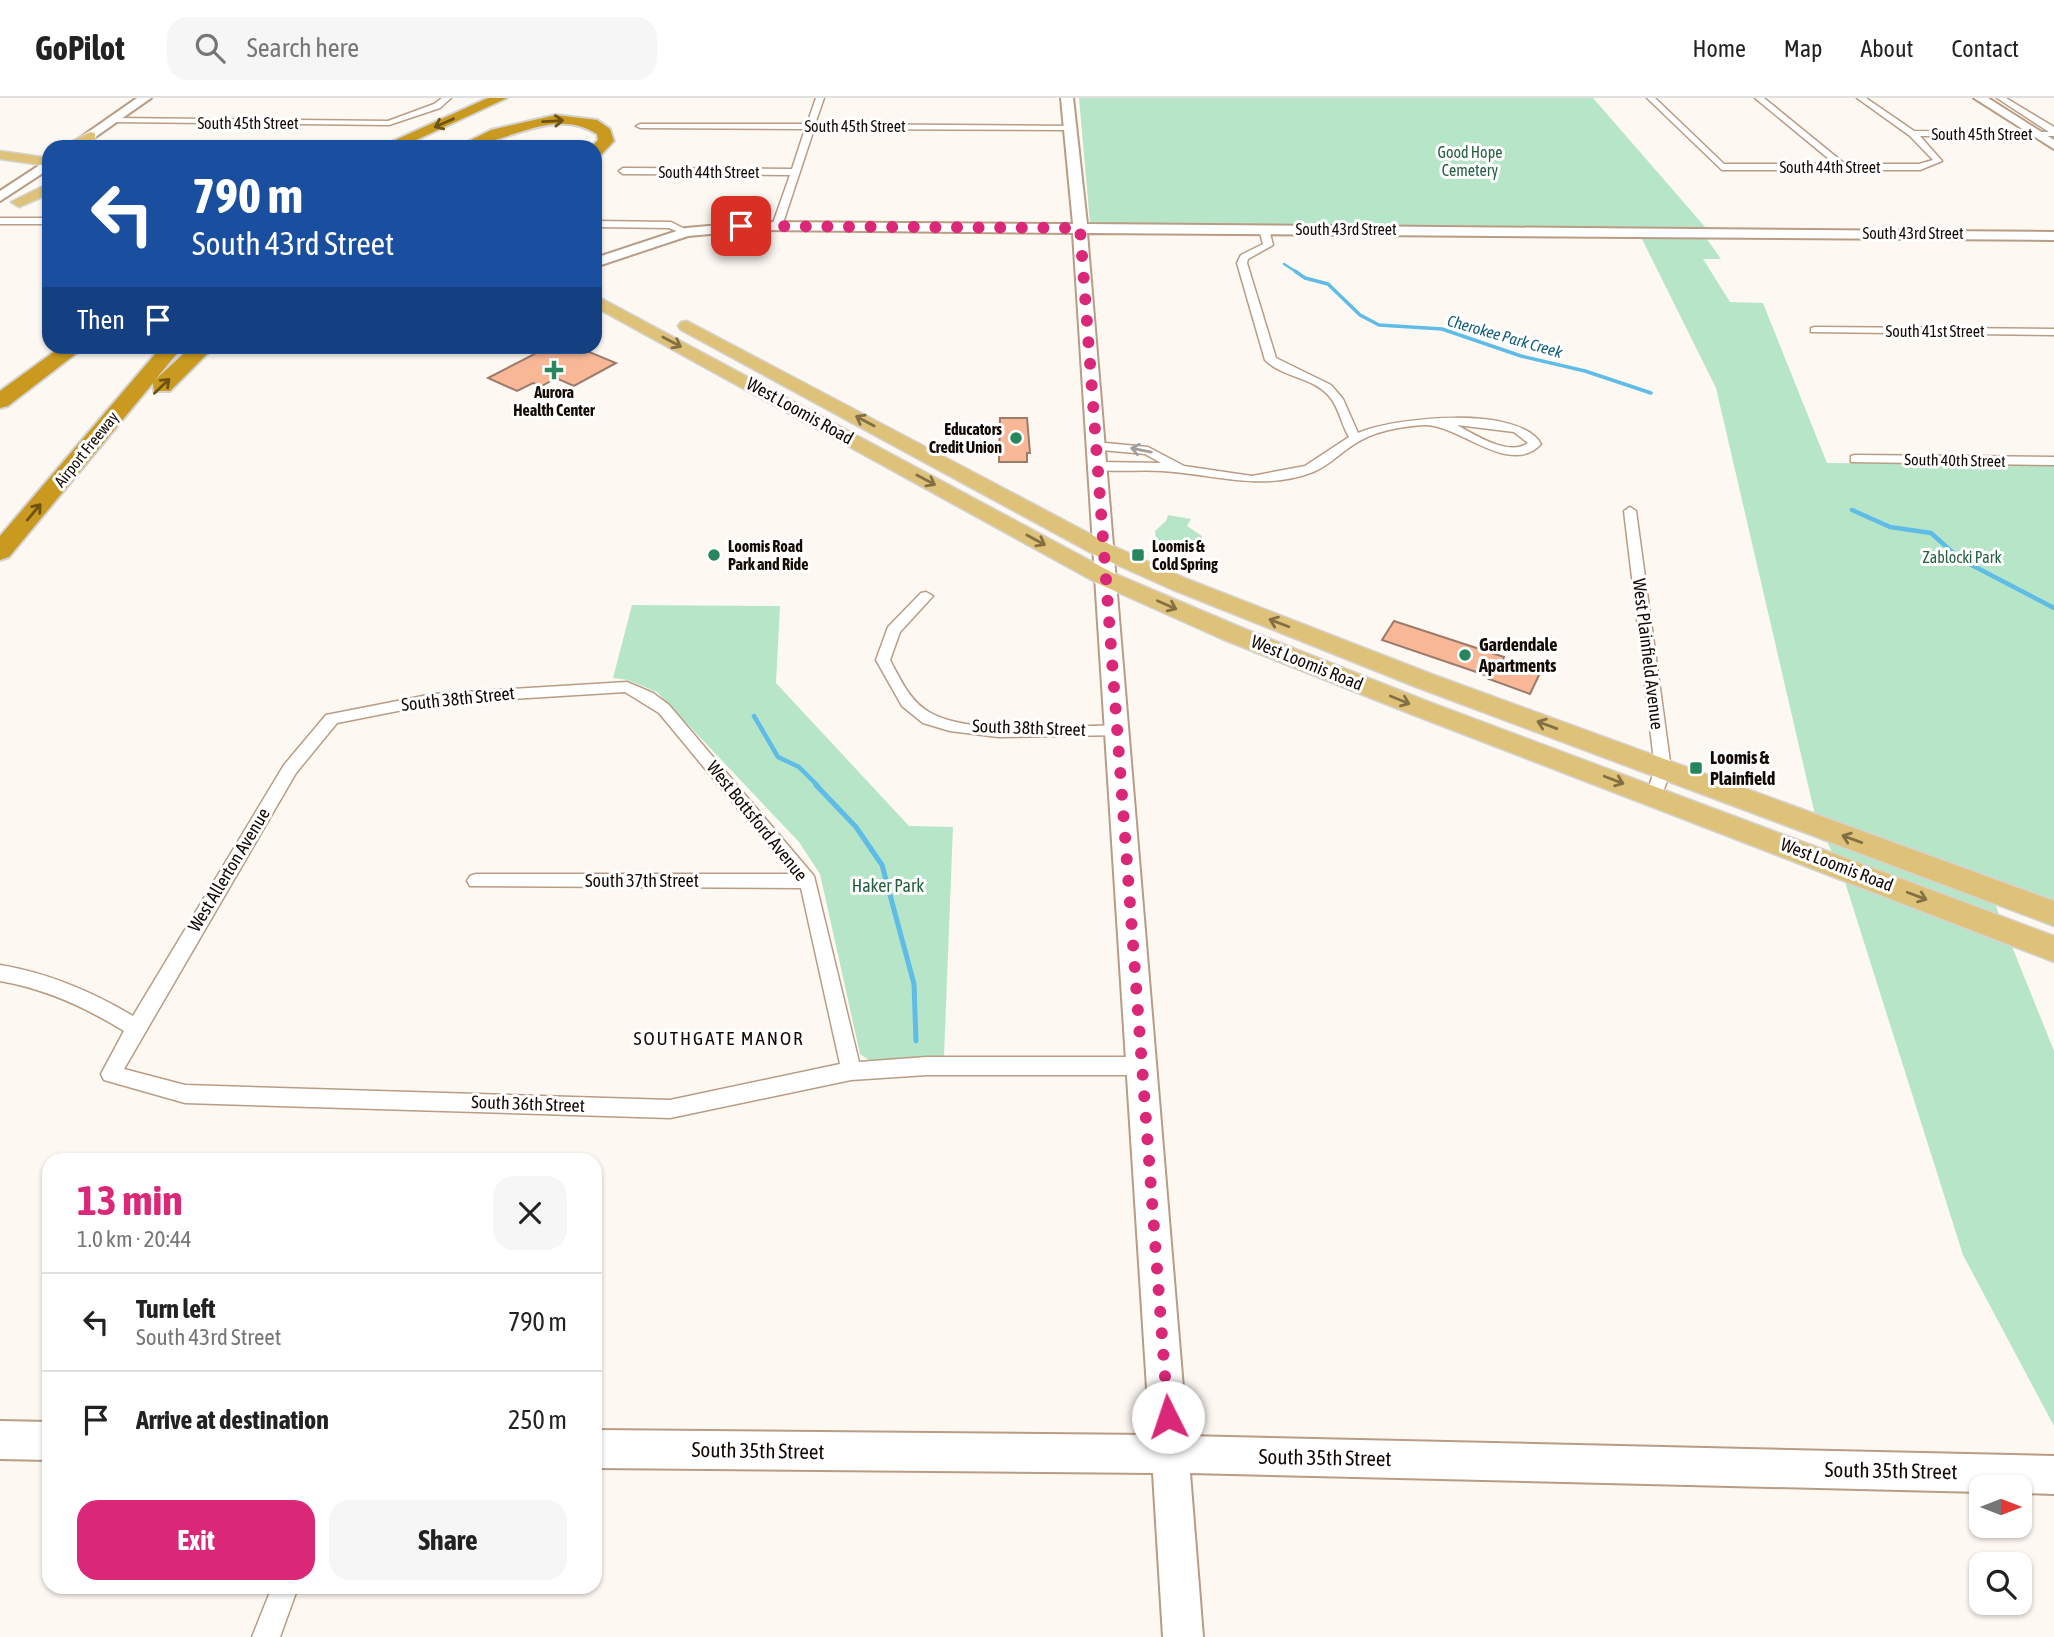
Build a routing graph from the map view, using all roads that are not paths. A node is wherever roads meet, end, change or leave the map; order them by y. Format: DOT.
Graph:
graph roads {
  1 [pos="447,98"];
  2 [pos="500,98"];
  3 [pos="820,98"];
  4 [pos="1067,98"];
  5 [pos="1651,98"];
  6 [pos="1759,98"];
  7 [pos="1861,98"];
  8 [pos="1980,98"];
  9 [pos="2001,98"];
  10 [pos="150,102"];
  11 [pos="522,102"];
  12 [pos="578,103"];
  13 [pos="113,120"];
  14 [pos="133,122"];
  15 [pos="640,126"];
  16 [pos="810,126"];
  17 [pos="1071,128"];
  18 [pos="1911,133"];
  19 [pos="2054,133"];
  20 [pos="2037,134"];
  21 [pos="95,140"];
  22 [pos="96,140"];
  23 [pos="404,140"];
  24 [pos="444,140"];
  25 [pos="465,140"];
  26 [pos="482,140"];
  27 [pos="602,145"];
  28 [pos="2054,145"];
  29 [pos="602,154"];
  30 [pos="0,155"];
  31 [pos="0,166"];
  32 [pos="42,167"];
  33 [pos="1843,167"];
  34 [pos="42,168"];
  35 [pos="42,169"];
  36 [pos="42,171"];
  37 [pos="623,171"];
  38 [pos="795,172"];
  39 [pos="42,191"];
  40 [pos="0,197"];
  41 [pos="19,202"];
  42 [pos="0,215"];
  43 [pos="0,221"];
  44 [pos="42,221"];
  45 [pos="602,224"];
  46 [pos="777,226"];
  47 [pos="1080,228"];
  48 [pos="1264,229"];
  49 [pos="686,232"];
  50 [pos="2054,233"];
  51 [pos="602,261"];
  52 [pos="602,288"];
  53 [pos="670,317"];
  54 [pos="1815,330"];
  55 [pos="2054,332"];
  56 [pos="45,354"];
  57 [pos="65,354"];
  58 [pos="166,354"];
  59 [pos="197,354"];
  60 [pos="0,387"];
  61 [pos="807,390"];
  62 [pos="0,401"];
  63 [pos="785,403"];
  64 [pos="1442,422"];
  65 [pos="1356,438"];
  66 [pos="89,444"];
  67 [pos="1096,456"];
  68 [pos="1855,459"];
  69 [pos="2054,461"];
  70 [pos="1181,469"];
  71 [pos="1630,511"];
  72 [pos="6,545"];
  73 [pos="1103,550"];
  74 [pos="1105,578"];
  75 [pos="926,596"];
  76 [pos="627,687"];
  77 [pos="332,719"];
  78 [pos="1118,731"];
  79 [pos="1663,769"];
  80 [pos="1654,795"];
  81 [pos="476,881"];
  82 [pos="808,881"];
  83 [pos="2054,914"];
  84 [pos="2054,949"];
  85 [pos="0,974"];
  86 [pos="136,1028"];
  87 [pos="1143,1066"];
  88 [pos="851,1071"];
  89 [pos="0,1440"];
  90 [pos="42,1441"];
  91 [pos="602,1449"];
  92 [pos="1170,1454"];
  93 [pos="2054,1475"];
  94 [pos="282,1594"];
  95 [pos="266,1637"];
  96 [pos="1183,1637"];
  1 -- 14 [label="street, South 45th Street"];
  2 -- 23 [label="highway, one-way"];
  3 -- 16 [label="street"];
  4 -- 17 [label="street"];
  5 -- 33 [label="street, South 44th Street"];
  6 -- 33 [label="street"];
  7 -- 18 [label="street"];
  8 -- 20 [label="street"];
  9 -- 19 [label="street"];
  10 -- 13 [label="street"];
  10 -- 14 [label="street"];
  11 -- 24 [label="highway"];
  11 -- 25 [label="highway"];
  12 -- 29 [label="highway"];
  13 -- 14 [label="street, South 45th Street"];
  13 -- 21 [label="street"];
  14 -- 22 [label="street"];
  15 -- 16 [label="street, South 45th Street"];
  16 -- 17 [label="street, South 45th Street"];
  16 -- 38 [label="street"];
  17 -- 47 [label="street"];
  18 -- 20 [label="street, South 45th Street"];
  18 -- 33 [label="street, South 44th Street"];
  19 -- 20 [label="street, South 45th Street"];
  20 -- 28 [label="street"];
  26 -- 27 [label="highway, one-way"];
  30 -- 32 [label="main road"];
  31 -- 34 [label="main road"];
  35 -- 40 [label="street"];
  36 -- 41 [label="street"];
  37 -- 38 [label="street, South 44th Street"];
  38 -- 46 [label="street"];
  39 -- 41 [label="main road"];
  41 -- 42 [label="street"];
  43 -- 44 [label="street"];
  45 -- 49 [label="street, South 43rd Street"];
  46 -- 47 [label="street, South 43rd Street"];
  46 -- 49 [label="street, South 43rd Street"];
  47 -- 48 [label="main road, South 43rd Street"];
  47 -- 67 [label="street"];
  48 -- 50 [label="street, South 43rd Street"];
  48 -- 65 [label="street"];
  49 -- 51 [label="street, South 43rd Street"];
  52 -- 63 [label="main road, West Loomis Road, one-way"];
  53 -- 61 [label="main road, West Loomis Road"];
  54 -- 55 [label="street, South 41st Street"];
  56 -- 60 [label="highway"];
  57 -- 62 [label="highway"];
  58 -- 66 [label="highway, Airport Freeway"];
  66 -- 59 [label="highway, one-way"];
  61 -- 63 [label="main road"];
  73 -- 61 [label="main road, West Loomis Road, one-way"];
  63 -- 74 [label="main road, West Loomis Road, one-way"];
  64 -- 64 [label="street"];
  64 -- 65 [label="street"];
  65 -- 70 [label="street"];
  72 -- 66 [label="highway, Airport Freeway, one-way"];
  67 -- 70 [label="street"];
  70 -- 67 [label="street, one-way"];
  67 -- 73 [label="street"];
  68 -- 69 [label="street, South 40th Street"];
  71 -- 79 [label="street, West Plainfield Avenue"];
  73 -- 74 [label="street"];
  79 -- 73 [label="main road, West Loomis Road, one-way"];
  74 -- 78 [label="street"];
  74 -- 80 [label="main road, West Loomis Road, one-way"];
  75 -- 78 [label="street, South 38th Street"];
  76 -- 77 [label="street, South 38th Street"];
  76 -- 82 [label="street, West Bottsford Avenue"];
  77 -- 86 [label="street, West Allerton Avenue"];
  78 -- 87 [label="street"];
  79 -- 80 [label="street, West Plainfield Avenue"];
  83 -- 79 [label="main road, West Loomis Road, one-way"];
  80 -- 84 [label="main road, West Loomis Road, one-way"];
  81 -- 82 [label="street, South 37th Street"];
  82 -- 88 [label="street, West Bottsford Avenue"];
  85 -- 86 [label="street"];
  86 -- 88 [label="street, South 36th Street"];
  87 -- 88 [label="street, South 36th Street"];
  87 -- 92 [label="street"];
  89 -- 90 [label="street"];
  91 -- 92 [label="street, South 35th Street"];
  92 -- 93 [label="street, South 35th Street"];
  92 -- 96 [label="street"];
  94 -- 95 [label="street"];
}
